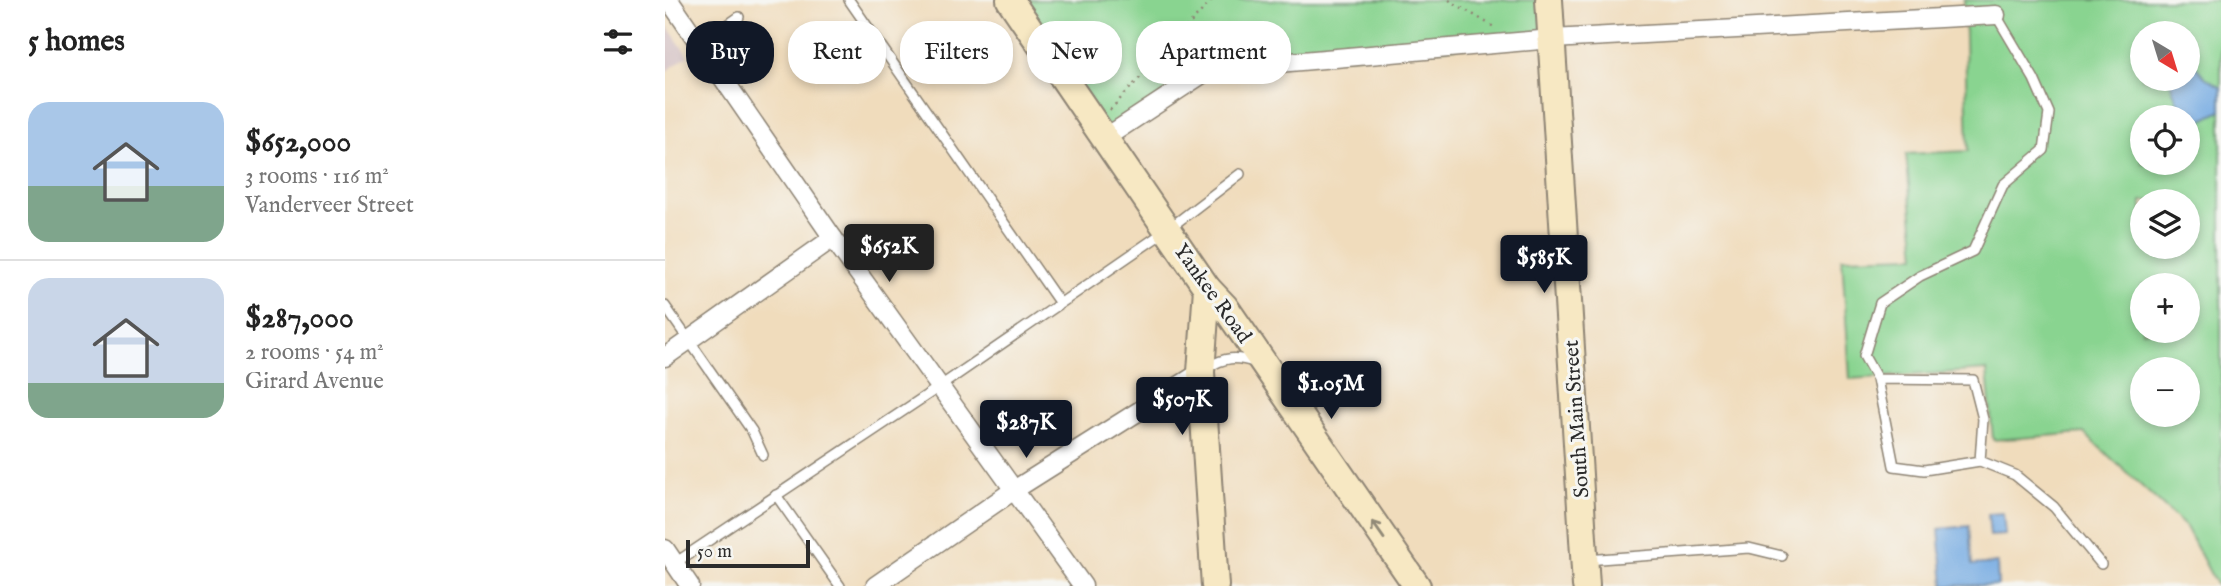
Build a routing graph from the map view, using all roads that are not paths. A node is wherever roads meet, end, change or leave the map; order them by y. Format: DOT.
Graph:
graph roads {
  1 [pos="669,0"];
  2 [pos="849,0"];
  3 [pos="1010,0"];
  4 [pos="1549,0"];
  5 [pos="1996,15"];
  6 [pos="739,17"];
  7 [pos="733,21"];
  8 [pos="686,24"];
  9 [pos="1552,40"];
  10 [pos="728,84"];
  11 [pos="1105,138"];
  12 [pos="1240,174"];
  13 [pos="1167,230"];
  14 [pos="833,238"];
  15 [pos="1207,288"];
  16 [pos="1059,302"];
  17 [pos="665,306"];
  18 [pos="689,341"];
  19 [pos="665,357"];
  20 [pos="1264,366"];
  21 [pos="1201,372"];
  22 [pos="1877,379"];
  23 [pos="939,387"];
  24 [pos="763,455"];
  25 [pos="1980,461"];
  26 [pos="1014,490"];
  27 [pos="776,495"];
  28 [pos="1782,555"];
  29 [pos="670,556"];
  30 [pos="1584,560"];
  31 [pos="2101,564"];
  32 [pos="690,586"];
  33 [pos="840,586"];
  34 [pos="875,586"];
  35 [pos="1083,586"];
  36 [pos="1215,586"];
  37 [pos="1417,586"];
  38 [pos="1586,586"];
  1 -- 8 [label="street"];
  2 -- 16 [label="lane"];
  3 -- 11 [label="street, Yankee Road"];
  4 -- 9 [label="street, South Main Street"];
  5 -- 9 [label="street"];
  5 -- 22 [label="lane"];
  6 -- 7 [label="lane"];
  9 -- 11 [label="street"];
  9 -- 30 [label="street, South Main Street"];
  10 -- 14 [label="street"];
  11 -- 13 [label="street, Yankee Road"];
  12 -- 13 [label="lane"];
  13 -- 15 [label="street, Yankee Road"];
  13 -- 16 [label="lane"];
  14 -- 18 [label="street"];
  14 -- 23 [label="street"];
  15 -- 20 [label="street, Yankee Road"];
  15 -- 21 [label="street"];
  16 -- 23 [label="lane"];
  17 -- 18 [label="lane"];
  18 -- 19 [label="street"];
  18 -- 24 [label="lane"];
  20 -- 21 [label="lane"];
  37 -- 20 [label="street, Yankee Road, one-way"];
  21 -- 26 [label="street"];
  21 -- 36 [label="street"];
  22 -- 25 [label="lane"];
  22 -- 25 [label="lane"];
  23 -- 26 [label="street"];
  23 -- 27 [label="lane"];
  25 -- 31 [label="lane"];
  26 -- 34 [label="street"];
  26 -- 35 [label="street"];
  27 -- 29 [label="lane"];
  27 -- 33 [label="lane"];
  28 -- 30 [label="lane"];
  29 -- 32 [label="street"];
  30 -- 38 [label="street, South Main Street"];
}
